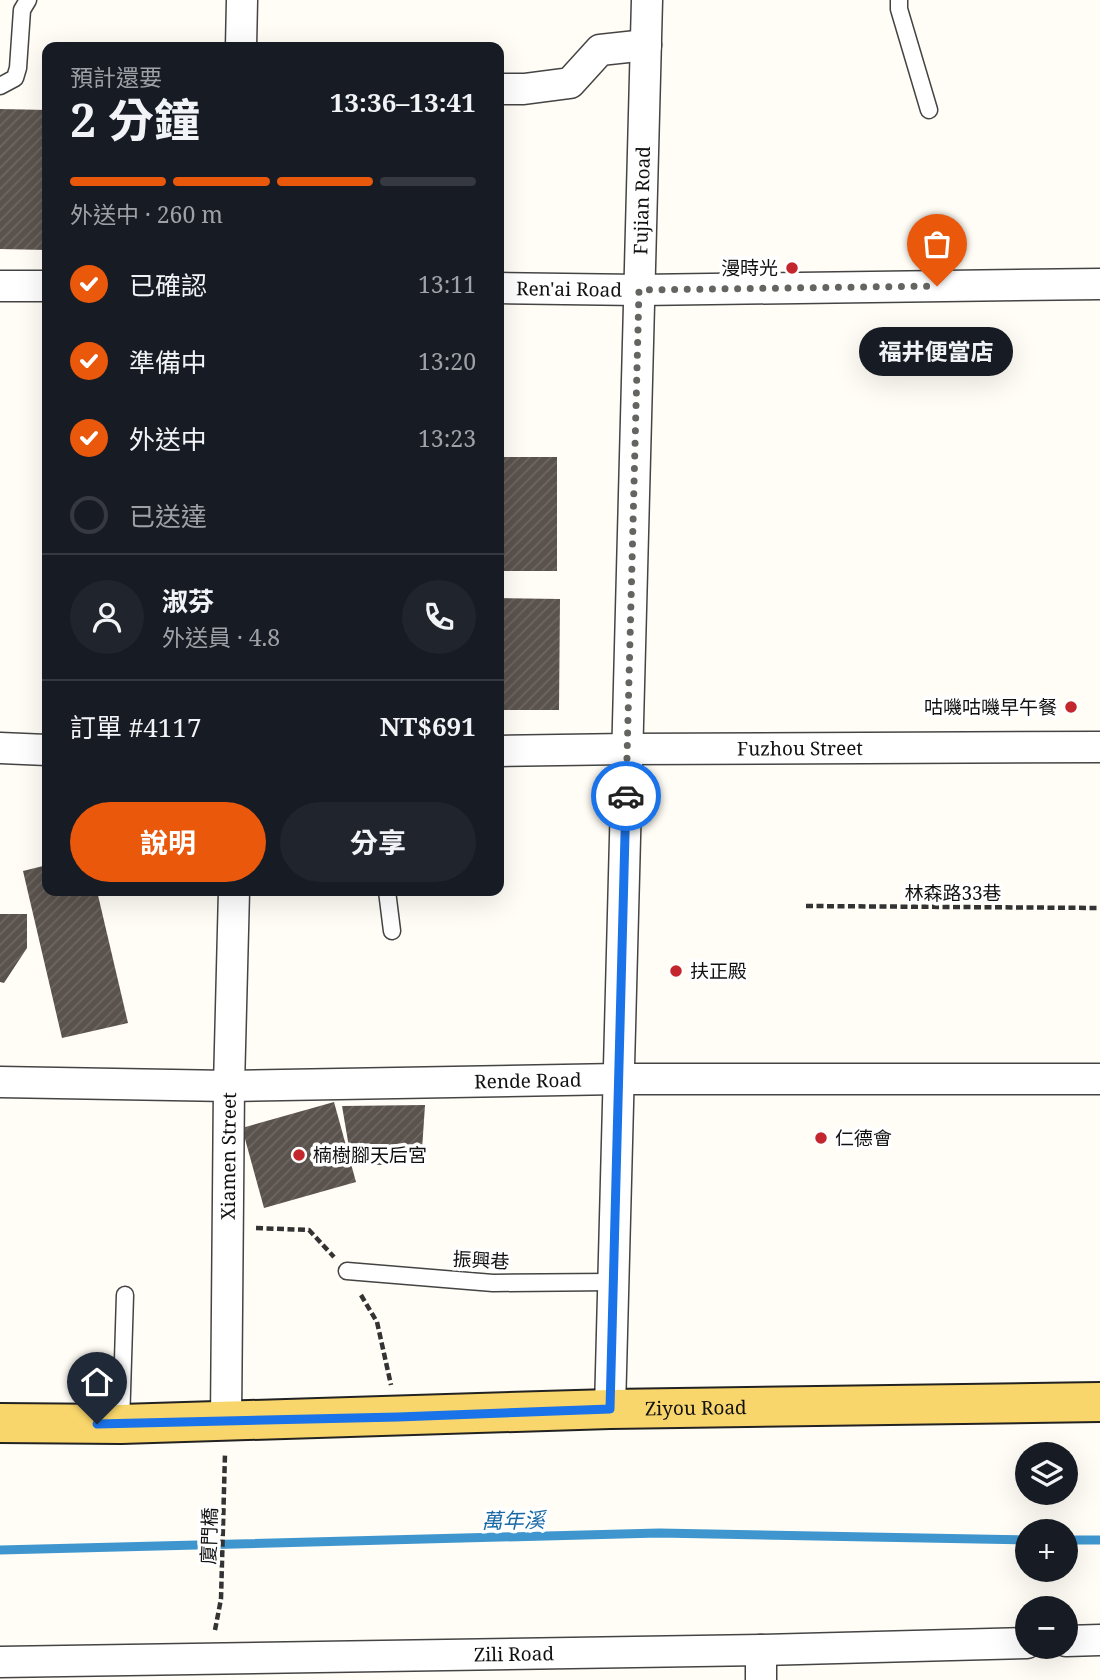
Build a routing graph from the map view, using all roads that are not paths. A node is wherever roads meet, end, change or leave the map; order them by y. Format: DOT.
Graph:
graph roads {
  1 [pos="28,0"];
  2 [pos="242,0"];
  3 [pos="647,0"];
  4 [pos="899,0"];
  5 [pos="242,42"];
  6 [pos="646,45"];
  7 [pos="0,86"];
  8 [pos="504,89"];
  9 [pos="929,110"];
  10 [pos="1100,284"];
  11 [pos="0,286"];
  12 [pos="42,286"];
  13 [pos="504,288"];
  14 [pos="639,290"];
  15 [pos="1100,747"];
  16 [pos="0,748"];
  17 [pos="627,749"];
  18 [pos="42,750"];
  19 [pos="504,751"];
  20 [pos="234,896"];
  21 [pos="388,896"];
  22 [pos="392,931"];
  23 [pos="618,1079"];
  24 [pos="1100,1079"];
  25 [pos="0,1082"];
  26 [pos="229,1086"];
  27 [pos="347,1271"];
  28 [pos="613,1282"];
  29 [pos="125,1295"];
  30 [pos="1100,1402"];
  31 [pos="610,1409"];
  32 [pos="226,1420"];
  33 [pos="0,1423"];
  34 [pos="121,1424"];
  35 [pos="1100,1640"];
  36 [pos="1078,1641"];
  37 [pos="1015,1643"];
  38 [pos="761,1650"];
  39 [pos="0,1662"];
  40 [pos="761,1680"];
  1 -- 7 [label="lane"];
  2 -- 5 [label="street"];
  3 -- 6 [label="street, Fujian Road"];
  4 -- 9 [label="lane"];
  6 -- 8 [label="street"];
  6 -- 14 [label="street, Fujian Road"];
  10 -- 14 [label="street, Ren'ai Road"];
  11 -- 12 [label="street"];
  13 -- 14 [label="street, Ren'ai Road"];
  14 -- 17 [label="street, Fujian Road"];
  15 -- 17 [label="street, Fuzhou Street"];
  16 -- 18 [label="street"];
  17 -- 19 [label="street, Fuzhou Street"];
  17 -- 23 [label="street, Fujian Road"];
  20 -- 26 [label="street, Xiamen Street"];
  21 -- 22 [label="lane"];
  23 -- 24 [label="street, Rende Road"];
  23 -- 26 [label="street, Rende Road"];
  23 -- 28 [label="street, Fujian Road"];
  25 -- 26 [label="street, Rende Road"];
  26 -- 32 [label="street, Xiamen Street"];
  27 -- 28 [label="lane, 振興巷"];
  28 -- 31 [label="street, Fujian Road"];
  29 -- 34 [label="lane"];
  30 -- 31 [label="main road, Ziyou Road"];
  31 -- 32 [label="main road, Ziyou Road"];
  32 -- 34 [label="main road, Ziyou Road"];
  33 -- 34 [label="main road, Ziyou Road"];
  35 -- 36 [label="street"];
  37 -- 38 [label="street, Zili Road"];
  38 -- 39 [label="street, Zili Road"];
  38 -- 40 [label="street"];
}
